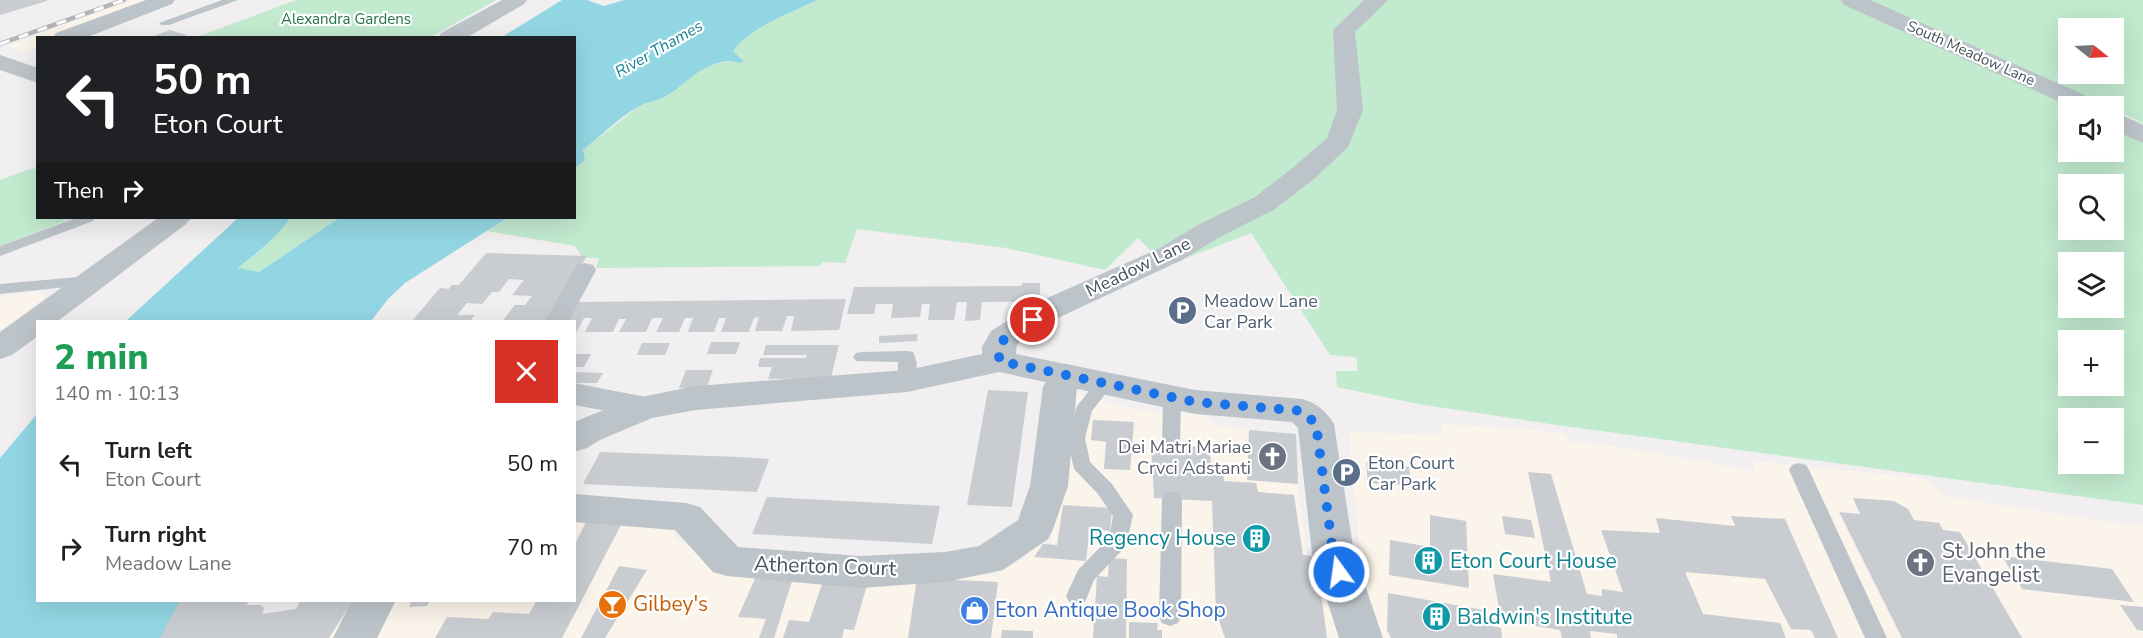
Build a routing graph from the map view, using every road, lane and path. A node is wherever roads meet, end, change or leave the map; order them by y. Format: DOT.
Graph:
graph roads {
  1 [pos="165,0"];
  2 [pos="233,0"];
  3 [pos="518,0"];
  4 [pos="1377,0"];
  5 [pos="1852,0"];
  6 [pos="165,23"];
  7 [pos="69,36"];
  8 [pos="454,36"];
  9 [pos="4,67"];
  10 [pos="36,75"];
  11 [pos="2067,96"];
  12 [pos="2124,125"];
  13 [pos="2143,135"];
  14 [pos="85,219"];
  15 [pos="175,219"];
  16 [pos="0,251"];
  17 [pos="585,270"];
  18 [pos="90,281"];
  19 [pos="0,289"];
  20 [pos="38,320"];
  21 [pos="557,320"];
  22 [pos="36,321"];
  23 [pos="0,348"];
  24 [pos="861,357"];
  25 [pos="999,361"];
  26 [pos="1066,375"];
  27 [pos="907,381"];
  28 [pos="1104,384"];
  29 [pos="576,394"];
  30 [pos="1172,397"];
  31 [pos="644,407"];
  32 [pos="576,438"];
  33 [pos="1171,445"];
  34 [pos="1799,470"];
  35 [pos="1172,499"];
  36 [pos="576,508"];
  37 [pos="1077,596"];
  38 [pos="373,602"];
  39 [pos="1170,617"];
  40 [pos="355,638"];
  41 [pos="1361,638"];
  42 [pos="1876,638"];
  1 -- 7 [label="street"];
  2 -- 6 [label="lane"];
  3 -- 8 [label="street"];
  4 -- 25 [label="street, Meadow Lane"];
  5 -- 11 [label="street, South Meadow Lane"];
  9 -- 10 [label="street"];
  12 -- 13 [label="street"];
  14 -- 16 [label="lane"];
  15 -- 18 [label="street"];
  17 -- 21 [label="street"];
  18 -- 19 [label="lane"];
  18 -- 20 [label="street"];
  22 -- 23 [label="street"];
  24 -- 27 [label="lane"];
  25 -- 26 [label="street"];
  25 -- 27 [label="street"];
  26 -- 28 [label="street"];
  26 -- 36 [label="street, Atherton Court"];
  27 -- 31 [label="street"];
  28 -- 30 [label="street"];
  28 -- 37 [label="lane"];
  29 -- 31 [label="street"];
  30 -- 33 [label="lane"];
  30 -- 41 [label="street"];
  31 -- 32 [label="street"];
  34 -- 42 [label="lane"];
  35 -- 39 [label="lane"];
  38 -- 40 [label="street"];
}
